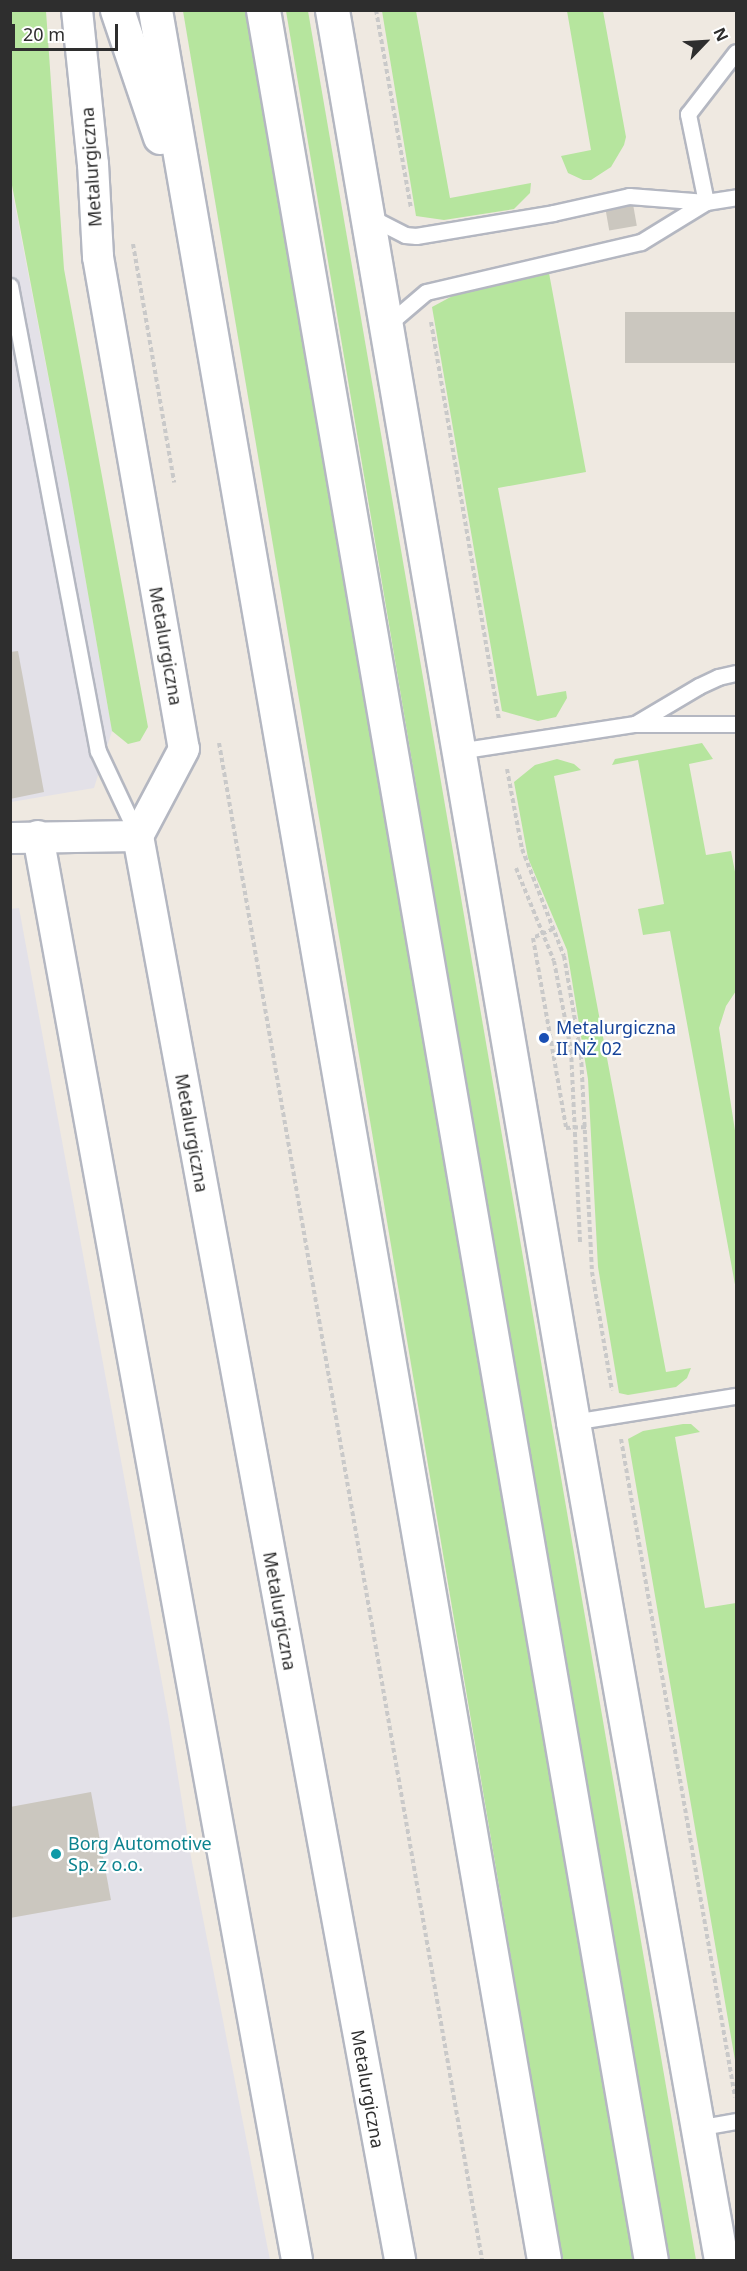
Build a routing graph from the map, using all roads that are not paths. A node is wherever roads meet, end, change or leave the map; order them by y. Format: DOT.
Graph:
graph roads {
  1 [pos="77,10"];
  2 [pos="117,10"];
  3 [pos="154,10"];
  4 [pos="263,10"];
  5 [pos="332,10"];
  6 [pos="736,52"];
  7 [pos="736,197"];
  8 [pos="706,202"];
  9 [pos="370,217"];
  10 [pos="193,235"];
  11 [pos="10,286"];
  12 [pos="386,326"];
  13 [pos="736,673"];
  14 [pos="635,724"];
  15 [pos="736,724"];
  16 [pos="458,751"];
  17 [pos="138,836"];
  18 [pos="24,837"];
  19 [pos="736,1396"];
  20 [pos="573,1422"];
  21 [pos="736,2121"];
  22 [pos="696,2128"];
  23 [pos="297,2260"];
  24 [pos="400,2260"];
  25 [pos="544,2260"];
  26 [pos="651,2260"];
  27 [pos="720,2260"];
  1 -- 17 [label="street, Metalurgiczna"];
  2 -- 10 [label="main road"];
  3 -- 10 [label="main road"];
  4 -- 26 [label="main road"];
  5 -- 9 [label="main road"];
  6 -- 8 [label="lane"];
  7 -- 8 [label="lane"];
  8 -- 9 [label="lane"];
  8 -- 12 [label="lane"];
  9 -- 12 [label="main road"];
  10 -- 25 [label="main road"];
  11 -- 17 [label="lane"];
  12 -- 16 [label="main road"];
  13 -- 14 [label="lane"];
  14 -- 15 [label="lane"];
  14 -- 16 [label="lane"];
  16 -- 20 [label="main road"];
  17 -- 18 [label="street"];
  17 -- 24 [label="street, Metalurgiczna"];
  18 -- 23 [label="street"];
  19 -- 20 [label="lane"];
  20 -- 22 [label="main road"];
  21 -- 22 [label="lane"];
  22 -- 27 [label="main road"];
}
